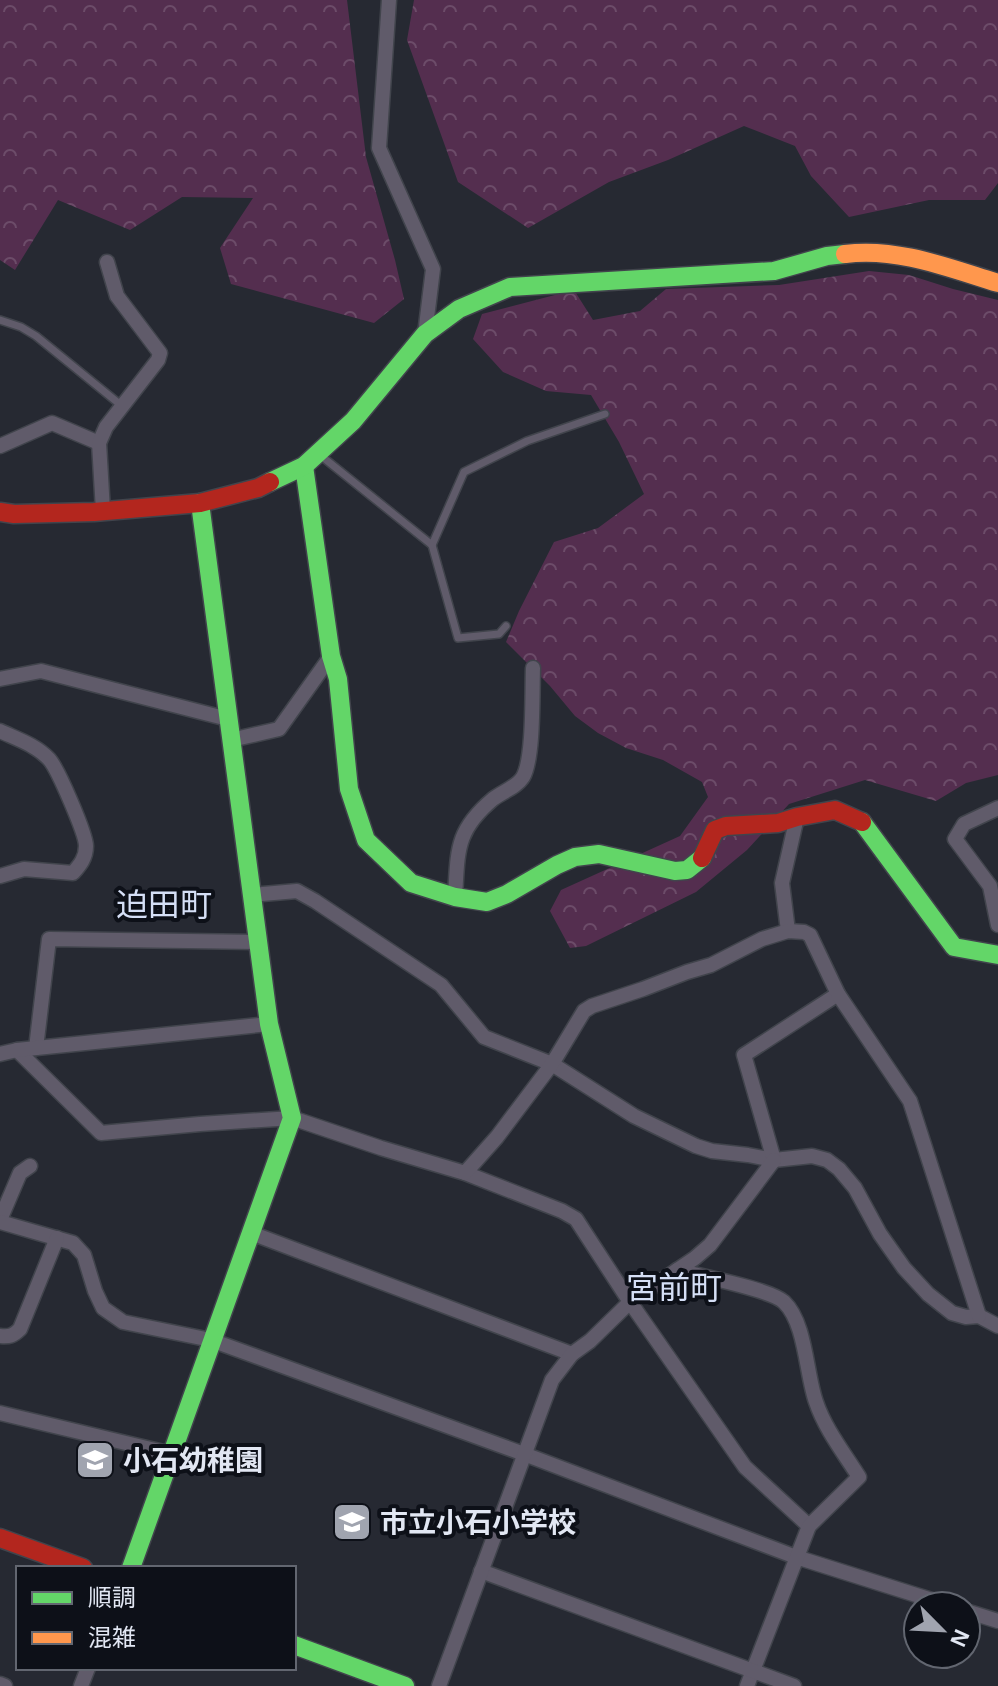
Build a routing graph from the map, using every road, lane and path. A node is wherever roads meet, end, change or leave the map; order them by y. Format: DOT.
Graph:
graph roads {
  1 [pos="389,0"];
  2 [pos="107,262"];
  3 [pos="998,283"];
  4 [pos="0,320"];
  5 [pos="425,334"];
  6 [pos="122,406"];
  7 [pos="605,414"];
  8 [pos="99,443"];
  9 [pos="0,446"];
  10 [pos="311,460"];
  11 [pos="200,503"];
  12 [pos="103,511"];
  13 [pos="0,512"];
  14 [pos="432,545"];
  15 [pos="506,626"];
  16 [pos="331,656"];
  17 [pos="533,668"];
  18 [pos="0,679"];
  19 [pos="228,719"];
  20 [pos="0,731"];
  21 [pos="231,740"];
  22 [pos="998,808"];
  23 [pos="797,817"];
  24 [pos="0,876"];
  25 [pos="251,895"];
  26 [pos="455,897"];
  27 [pos="998,925"];
  28 [pos="788,931"];
  29 [pos="257,942"];
  30 [pos="998,955"];
  31 [pos="838,994"];
  32 [pos="269,1024"];
  33 [pos="36,1048"];
  34 [pos="17,1050"];
  35 [pos="0,1054"];
  36 [pos="552,1064"];
  37 [pos="292,1118"];
  38 [pos="774,1160"];
  39 [pos="30,1166"];
  40 [pos="465,1173"];
  41 [pos="0,1221"];
  42 [pos="251,1233"];
  43 [pos="57,1238"];
  44 [pos="677,1270"];
  45 [pos="630,1302"];
  46 [pos="979,1316"];
  47 [pos="998,1326"];
  48 [pos="0,1336"];
  49 [pos="211,1340"];
  50 [pos="572,1354"];
  51 [pos="0,1413"];
  52 [pos="172,1454"];
  53 [pos="524,1454"];
  54 [pos="809,1526"];
  55 [pos="0,1538"];
  56 [pos="796,1557"];
  57 [pos="77,1566"];
  58 [pos="132,1566"];
  59 [pos="481,1571"];
  60 [pos="902,1591"];
  61 [pos="296,1646"];
  62 [pos="753,1671"];
  63 [pos="405,1686"];
  64 [pos="439,1686"];
  65 [pos="747,1686"];
  66 [pos="794,1686"];
  1 -- 5 [label="street"];
  2 -- 6 [label="street"];
  3 -- 5 [label="street"];
  4 -- 6 [label="lane"];
  5 -- 10 [label="street"];
  6 -- 8 [label="street"];
  7 -- 14 [label="lane"];
  8 -- 9 [label="street"];
  8 -- 12 [label="street"];
  10 -- 11 [label="street"];
  10 -- 14 [label="lane"];
  10 -- 16 [label="street"];
  11 -- 12 [label="street"];
  11 -- 19 [label="street"];
  12 -- 13 [label="street"];
  14 -- 15 [label="lane"];
  16 -- 21 [label="street"];
  16 -- 26 [label="street"];
  17 -- 26 [label="street"];
  18 -- 19 [label="street"];
  19 -- 21 [label="street"];
  20 -- 24 [label="street"];
  21 -- 25 [label="street"];
  22 -- 27 [label="street"];
  23 -- 26 [label="street"];
  23 -- 28 [label="street"];
  23 -- 30 [label="street"];
  25 -- 29 [label="street"];
  25 -- 36 [label="street"];
  28 -- 31 [label="street"];
  28 -- 36 [label="street"];
  29 -- 32 [label="street"];
  29 -- 33 [label="street"];
  31 -- 38 [label="street"];
  31 -- 46 [label="street"];
  32 -- 33 [label="street"];
  32 -- 37 [label="street"];
  33 -- 34 [label="street"];
  34 -- 35 [label="street"];
  34 -- 37 [label="street"];
  36 -- 38 [label="street"];
  36 -- 40 [label="street"];
  37 -- 40 [label="street"];
  37 -- 42 [label="street"];
  38 -- 44 [label="street"];
  38 -- 46 [label="street"];
  39 -- 41 [label="street"];
  40 -- 45 [label="street"];
  41 -- 43 [label="street"];
  42 -- 49 [label="street"];
  42 -- 50 [label="street"];
  43 -- 48 [label="street"];
  43 -- 49 [label="street"];
  44 -- 45 [label="street"];
  44 -- 54 [label="street"];
  45 -- 50 [label="street"];
  45 -- 54 [label="street"];
  46 -- 47 [label="street"];
  49 -- 52 [label="street"];
  49 -- 53 [label="street"];
  50 -- 53 [label="street"];
  51 -- 52 [label="street"];
  52 -- 58 [label="street"];
  53 -- 56 [label="street"];
  53 -- 59 [label="street"];
  54 -- 56 [label="street"];
  55 -- 57 [label="street"];
  56 -- 60 [label="street"];
  56 -- 62 [label="street"];
  59 -- 62 [label="street"];
  59 -- 64 [label="street"];
  61 -- 63 [label="street"];
  62 -- 65 [label="street"];
  62 -- 66 [label="street"];
}
